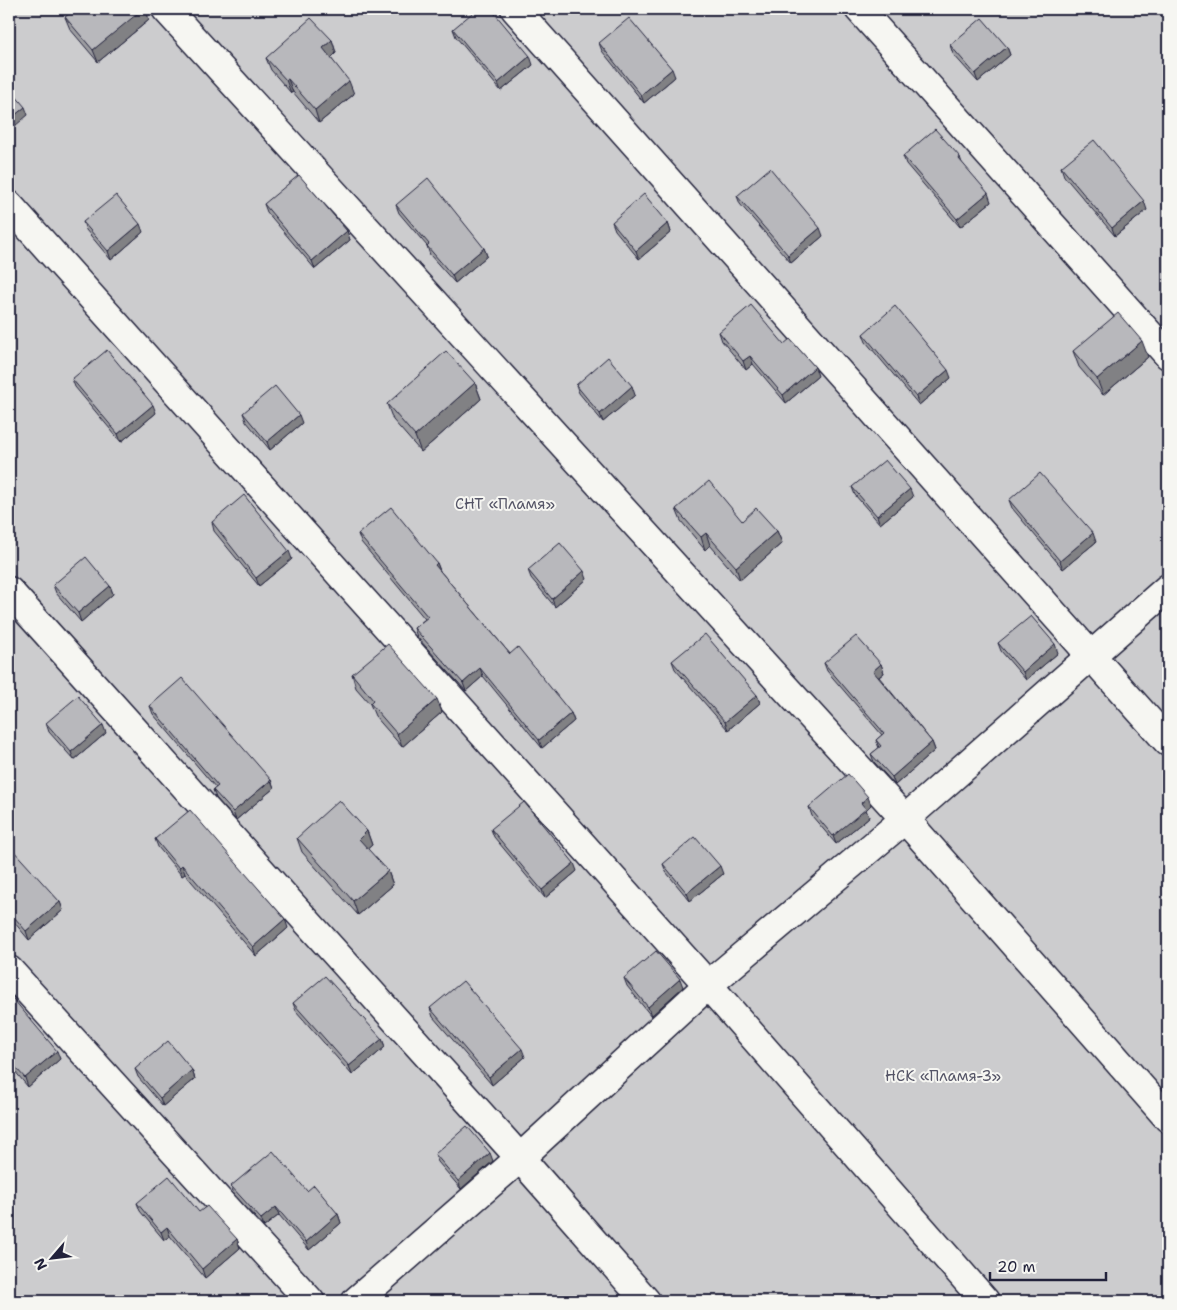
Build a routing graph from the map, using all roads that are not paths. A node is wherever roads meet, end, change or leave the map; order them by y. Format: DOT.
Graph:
graph roads {
  1 [pos="166,9"];
  2 [pos="515,9"];
  3 [pos="859,9"];
  4 [pos="9,205"];
  5 [pos="1168,355"];
  6 [pos="1168,588"];
  7 [pos="9,591"];
  8 [pos="1093,656"];
  9 [pos="1168,742"];
  10 [pos="905,818"];
  11 [pos="9,970"];
  12 [pos="708,985"];
  13 [pos="1168,1118"];
  14 [pos="520,1158"];
  15 [pos="310,1301"];
  16 [pos="356,1301"];
  17 [pos="646,1301"];
  18 [pos="985,1301"];
  1 -- 10 [label="street"];
  2 -- 8 [label="street"];
  3 -- 5 [label="street"];
  4 -- 12 [label="street"];
  6 -- 8 [label="street"];
  7 -- 14 [label="street"];
  8 -- 9 [label="street"];
  8 -- 10 [label="street"];
  10 -- 12 [label="street"];
  10 -- 13 [label="street"];
  11 -- 15 [label="street"];
  12 -- 14 [label="street"];
  12 -- 18 [label="street"];
  14 -- 16 [label="street"];
  14 -- 17 [label="street"];
}
